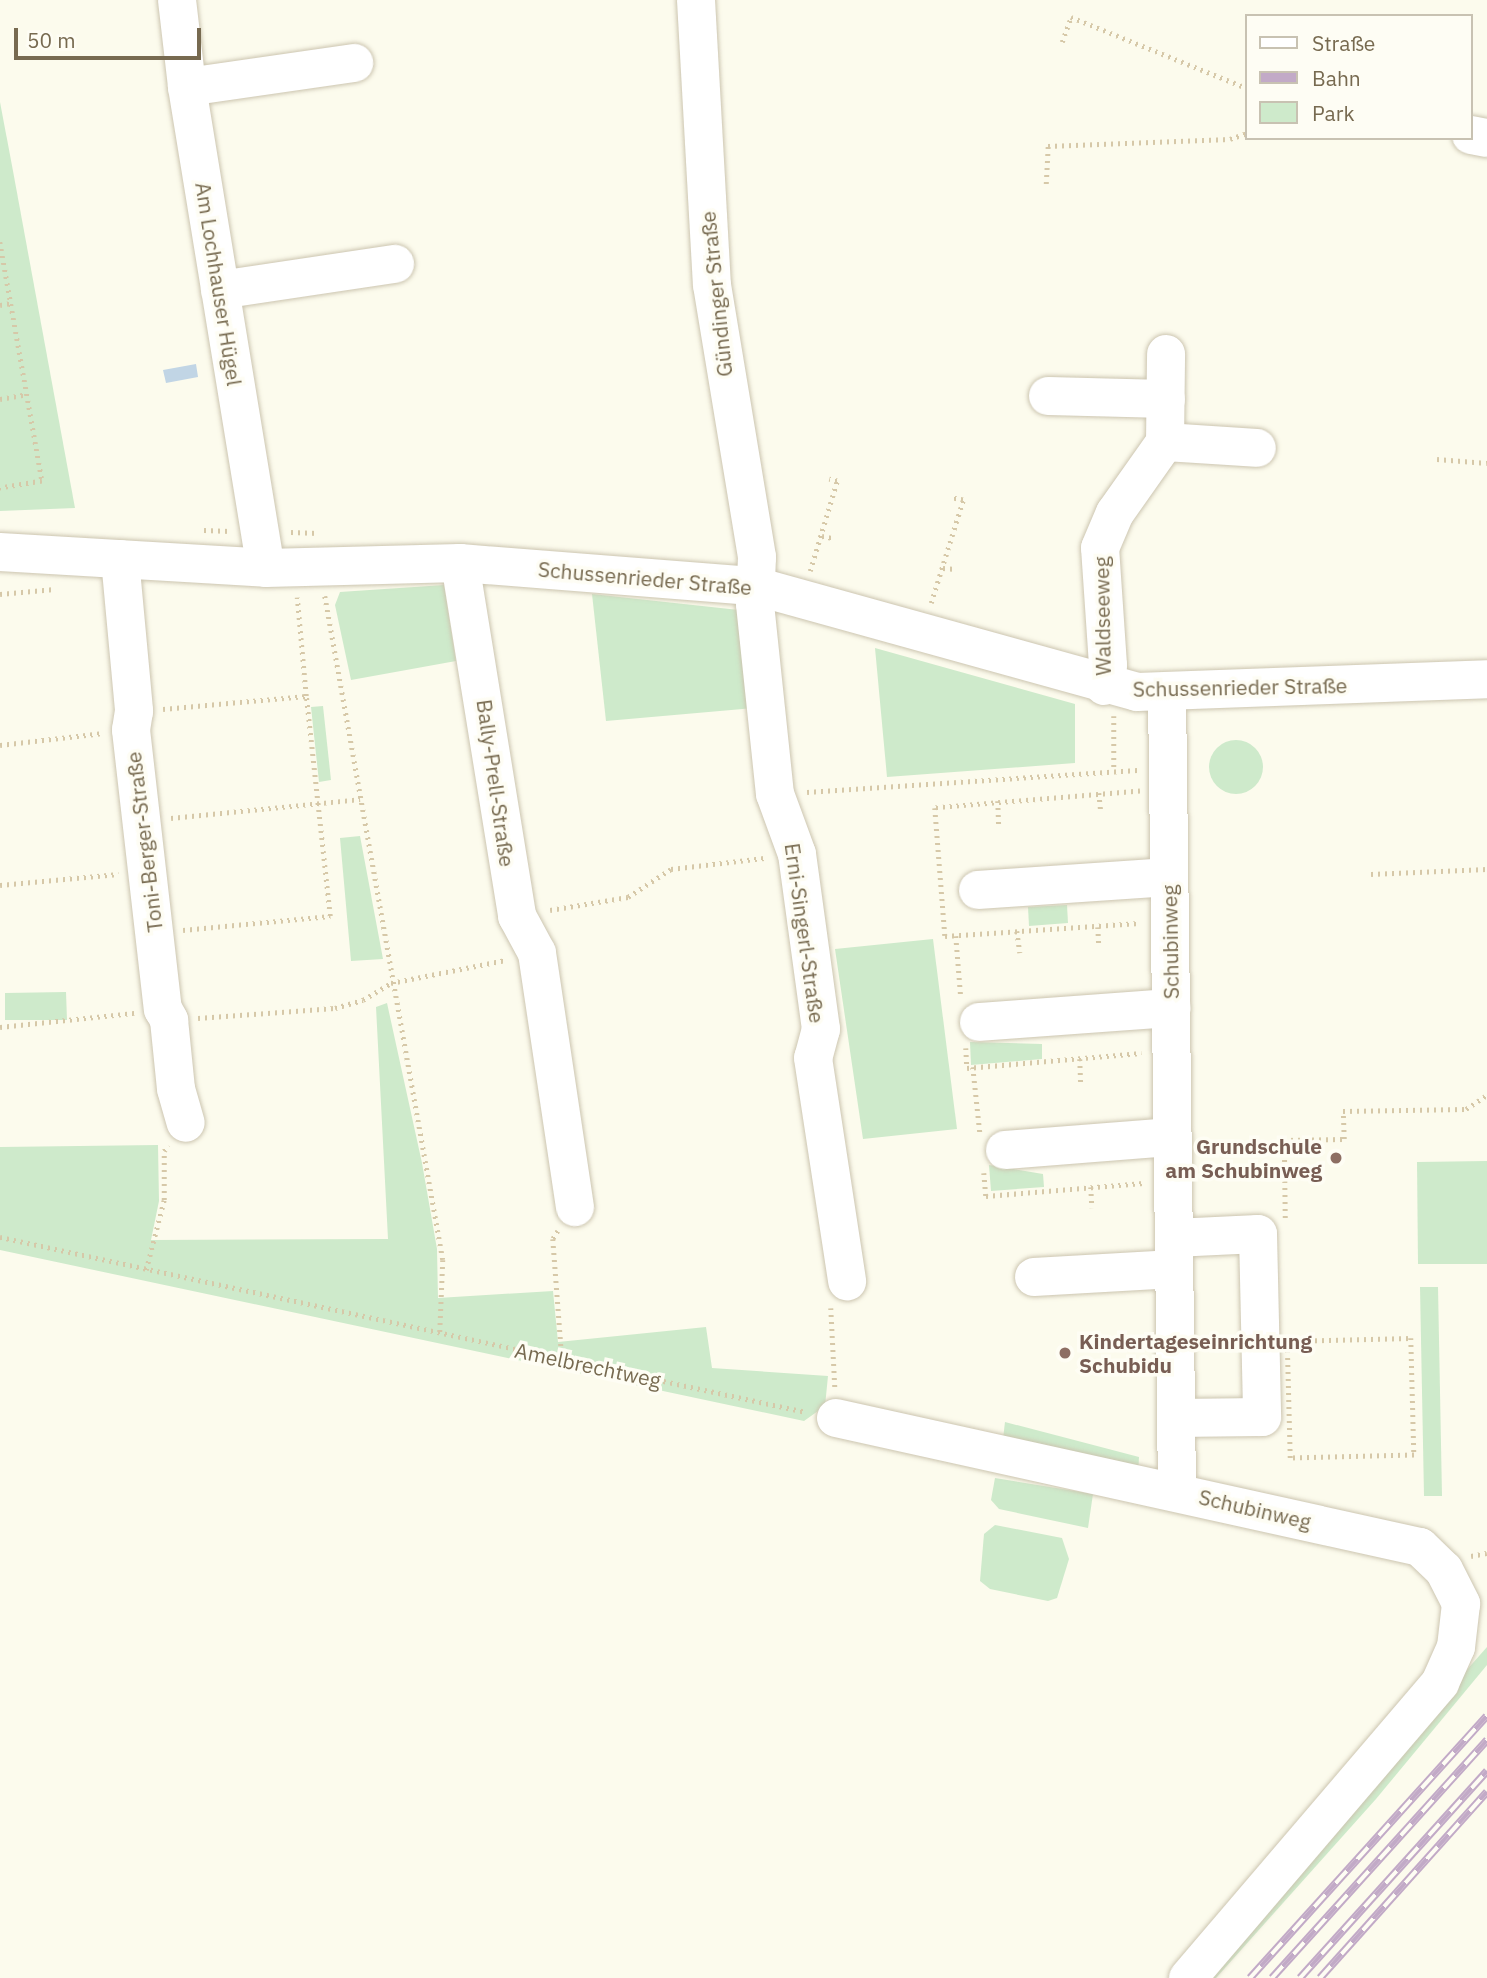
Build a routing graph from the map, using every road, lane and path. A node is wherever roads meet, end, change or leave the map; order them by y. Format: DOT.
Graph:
graph roads {
  1 [pos="177,0"];
  2 [pos="696,0"];
  3 [pos="1062,42"];
  4 [pos="354,62"];
  5 [pos="187,87"];
  6 [pos="1246,88"];
  7 [pos="1246,133"];
  8 [pos="1046,184"];
  9 [pos="0,242"];
  10 [pos="395,264"];
  11 [pos="220,290"];
  12 [pos="10,303"];
  13 [pos="0,305"];
  14 [pos="1166,354"];
  15 [pos="27,394"];
  16 [pos="1048,396"];
  17 [pos="0,399"];
  18 [pos="1166,399"];
  19 [pos="1165,442"];
  20 [pos="1257,448"];
  21 [pos="1437,459"];
  22 [pos="1487,463"];
  23 [pos="829,479"];
  24 [pos="0,488"];
  25 [pos="953,498"];
  26 [pos="822,536"];
  27 [pos="832,538"];
  28 [pos="0,552"];
  29 [pos="120,559"];
  30 [pos="460,562"];
  31 [pos="943,568"];
  32 [pos="956,569"];
  33 [pos="810,572"];
  34 [pos="295,573"];
  35 [pos="755,586"];
  36 [pos="930,607"];
  37 [pos="1487,679"];
  38 [pos="1167,693"];
  39 [pos="306,696"];
  40 [pos="1109,697"];
  41 [pos="133,720"];
  42 [pos="0,745"];
  43 [pos="1099,793"];
  44 [pos="775,794"];
  45 [pos="361,799"];
  46 [pos="998,801"];
  47 [pos="319,804"];
  48 [pos="1101,813"];
  49 [pos="142,821"];
  50 [pos="999,826"];
  51 [pos="797,854"];
  52 [pos="1487,869"];
  53 [pos="147,871"];
  54 [pos="1371,874"];
  55 [pos="0,885"];
  56 [pos="978,890"];
  57 [pos="1158,894"];
  58 [pos="517,916"];
  59 [pos="1098,927"];
  60 [pos="1017,931"];
  61 [pos="155,933"];
  62 [pos="1099,947"];
  63 [pos="1020,953"];
  64 [pos="537,954"];
  65 [pos="391,983"];
  66 [pos="1171,1008"];
  67 [pos="166,1015"];
  68 [pos="979,1022"];
  69 [pos="0,1027"];
  70 [pos="1080,1058"];
  71 [pos="1081,1082"];
  72 [pos="1487,1095"];
  73 [pos="186,1123"];
  74 [pos="1006,1150"];
  75 [pos="1163,1155"];
  76 [pos="1091,1188"];
  77 [pos="575,1208"];
  78 [pos="1093,1208"];
  79 [pos="1285,1220"];
  80 [pos="0,1237"];
  81 [pos="1174,1253"];
  82 [pos="146,1270"];
  83 [pos="1034,1277"];
  84 [pos="847,1281"];
  85 [pos="1287,1328"];
  86 [pos="439,1333"];
  87 [pos="1287,1341"];
  88 [pos="833,1348"];
  89 [pos="562,1359"];
  90 [pos="836,1418"];
  91 [pos="1176,1418"];
  92 [pos="1177,1492"];
  93 [pos="1188,1978"];
  1 -- 5 [label="street, Am Lochhauser Hügel"];
  2 -- 35 [label="street, Gündinger Straße"];
  3 -- 6 [label="path"];
  4 -- 5 [label="street"];
  5 -- 11 [label="street, Am Lochhauser Hügel"];
  7 -- 8 [label="path"];
  9 -- 12 [label="path"];
  10 -- 11 [label="street"];
  11 -- 34 [label="street, Am Lochhauser Hügel"];
  12 -- 13 [label="path"];
  12 -- 15 [label="path"];
  14 -- 18 [label="street"];
  15 -- 17 [label="path"];
  15 -- 24 [label="path"];
  16 -- 18 [label="street"];
  18 -- 19 [label="street"];
  19 -- 20 [label="street"];
  19 -- 40 [label="street, Waldseeweg"];
  21 -- 22 [label="path"];
  23 -- 26 [label="path"];
  25 -- 31 [label="path"];
  26 -- 27 [label="path"];
  26 -- 33 [label="path"];
  28 -- 29 [label="street, Schussenrieder Straße"];
  29 -- 34 [label="street, Schussenrieder Straße"];
  29 -- 41 [label="street, Toni-Berger-Straße"];
  30 -- 34 [label="street, Schussenrieder Straße"];
  30 -- 35 [label="street, Schussenrieder Straße"];
  30 -- 58 [label="street, Bally-Prell-Straße"];
  31 -- 32 [label="path"];
  31 -- 36 [label="path"];
  34 -- 39 [label="path"];
  34 -- 45 [label="path"];
  35 -- 40 [label="street, Schussenrieder Straße"];
  35 -- 44 [label="street, Erni-Singerl-Straße"];
  37 -- 38 [label="street, Schussenrieder Straße"];
  38 -- 40 [label="street, Schussenrieder Straße"];
  38 -- 57 [label="street, Schubinweg"];
  39 -- 41 [label="path"];
  39 -- 47 [label="path"];
  40 -- 44 [label="path"];
  41 -- 42 [label="path"];
  41 -- 49 [label="street, Toni-Berger-Straße"];
  43 -- 48 [label="path"];
  44 -- 51 [label="street, Erni-Singerl-Straße"];
  45 -- 47 [label="path"];
  45 -- 65 [label="path"];
  46 -- 50 [label="path"];
  47 -- 49 [label="path"];
  47 -- 61 [label="path"];
  49 -- 53 [label="street, Toni-Berger-Straße"];
  51 -- 58 [label="path"];
  51 -- 84 [label="street, Erni-Singerl-Straße"];
  52 -- 54 [label="path"];
  53 -- 55 [label="path"];
  53 -- 61 [label="street, Toni-Berger-Straße"];
  56 -- 57 [label="street"];
  57 -- 66 [label="street, Schubinweg"];
  58 -- 64 [label="street, Bally-Prell-Straße"];
  59 -- 62 [label="path"];
  60 -- 63 [label="path"];
  61 -- 67 [label="street, Toni-Berger-Straße"];
  64 -- 65 [label="path"];
  64 -- 77 [label="street, Bally-Prell-Straße"];
  65 -- 67 [label="path"];
  65 -- 86 [label="path"];
  66 -- 68 [label="street"];
  66 -- 75 [label="street, Schubinweg"];
  67 -- 69 [label="path"];
  67 -- 73 [label="street, Toni-Berger-Straße"];
  70 -- 71 [label="path"];
  72 -- 79 [label="path"];
  73 -- 82 [label="path"];
  74 -- 75 [label="street"];
  75 -- 81 [label="street, Schubinweg"];
  76 -- 78 [label="path"];
  77 -- 89 [label="path"];
  80 -- 82 [label="path, Amelbrechtweg"];
  81 -- 83 [label="street"];
  81 -- 91 [label="street, Schubinweg"];
  81 -- 91 [label="street"];
  82 -- 86 [label="path, Amelbrechtweg"];
  85 -- 87 [label="path"];
  86 -- 89 [label="path, Amelbrechtweg"];
  87 -- 87 [label="path"];
  88 -- 90 [label="path"];
  89 -- 90 [label="path, Amelbrechtweg"];
  90 -- 92 [label="street"];
  91 -- 92 [label="street, Schubinweg"];
  92 -- 93 [label="street, Schubinweg"];
}
